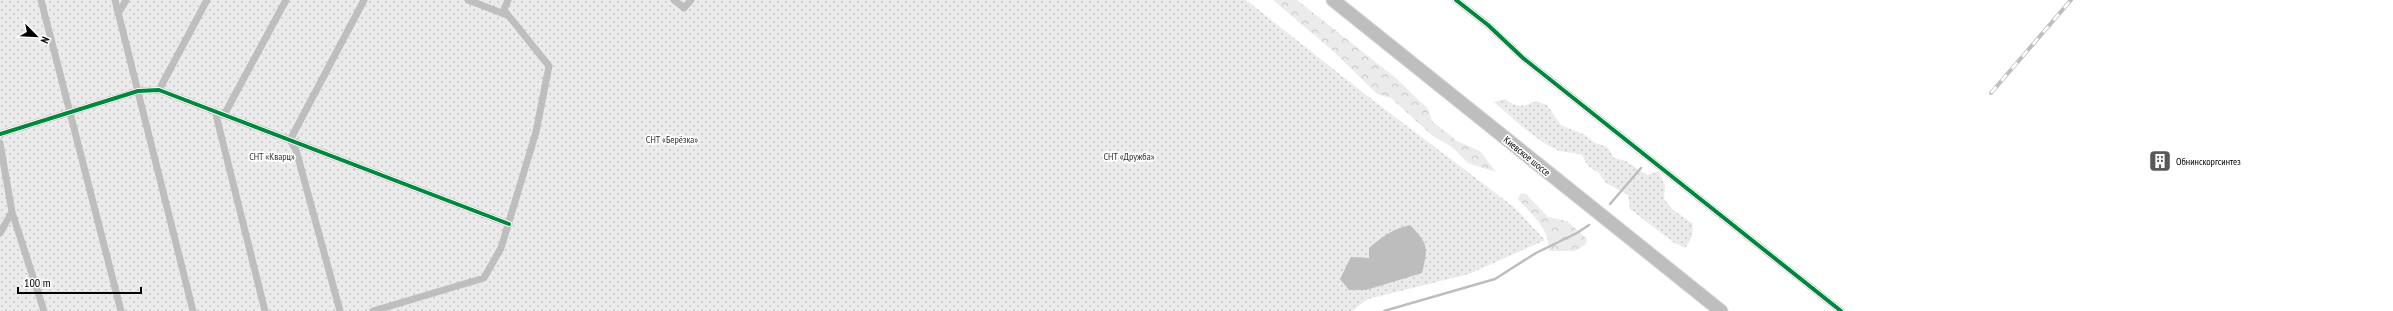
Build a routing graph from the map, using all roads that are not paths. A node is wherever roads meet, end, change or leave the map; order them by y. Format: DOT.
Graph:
graph roads {
  1 [pos="41,0"];
  2 [pos="115,0"];
  3 [pos="126,0"];
  4 [pos="207,0"];
  5 [pos="286,0"];
  6 [pos="364,0"];
  7 [pos="468,0"];
  8 [pos="508,0"];
  9 [pos="674,0"];
  10 [pos="691,0"];
  11 [pos="1333,0"];
  12 [pos="1456,0"];
  13 [pos="118,14"];
  14 [pos="508,16"];
  15 [pos="159,90"];
  16 [pos="138,91"];
  17 [pos="215,111"];
  18 [pos="70,112"];
  19 [pos="224,115"];
  20 [pos="0,134"];
  21 [pos="290,140"];
  22 [pos="0,143"];
  23 [pos="12,212"];
  24 [pos="509,224"];
  25 [pos="0,233"];
  26 [pos="42,309"];
  27 [pos="121,311"];
  28 [pos="193,311"];
  29 [pos="264,311"];
  30 [pos="340,311"];
  31 [pos="373,311"];
  32 [pos="1719,311"];
  33 [pos="1841,311"];
  1 -- 18 [label="street"];
  2 -- 13 [label="street"];
  3 -- 13 [label="street"];
  4 -- 15 [label="street"];
  5 -- 19 [label="street"];
  6 -- 21 [label="street"];
  7 -- 14 [label="street"];
  8 -- 14 [label="street"];
  9 -- 10 [label="street"];
  11 -- 32 [label="highway, Киевское шоссе"];
  12 -- 33 [label="street"];
  13 -- 16 [label="street"];
  14 -- 24 [label="street"];
  15 -- 16 [label="street"];
  15 -- 17 [label="street"];
  16 -- 18 [label="street"];
  16 -- 28 [label="street"];
  17 -- 19 [label="street"];
  17 -- 29 [label="street"];
  18 -- 20 [label="street"];
  18 -- 27 [label="street"];
  19 -- 21 [label="street"];
  21 -- 24 [label="street"];
  21 -- 30 [label="street"];
  22 -- 23 [label="street"];
  23 -- 25 [label="street"];
  23 -- 26 [label="street"];
  24 -- 31 [label="street"];
}
